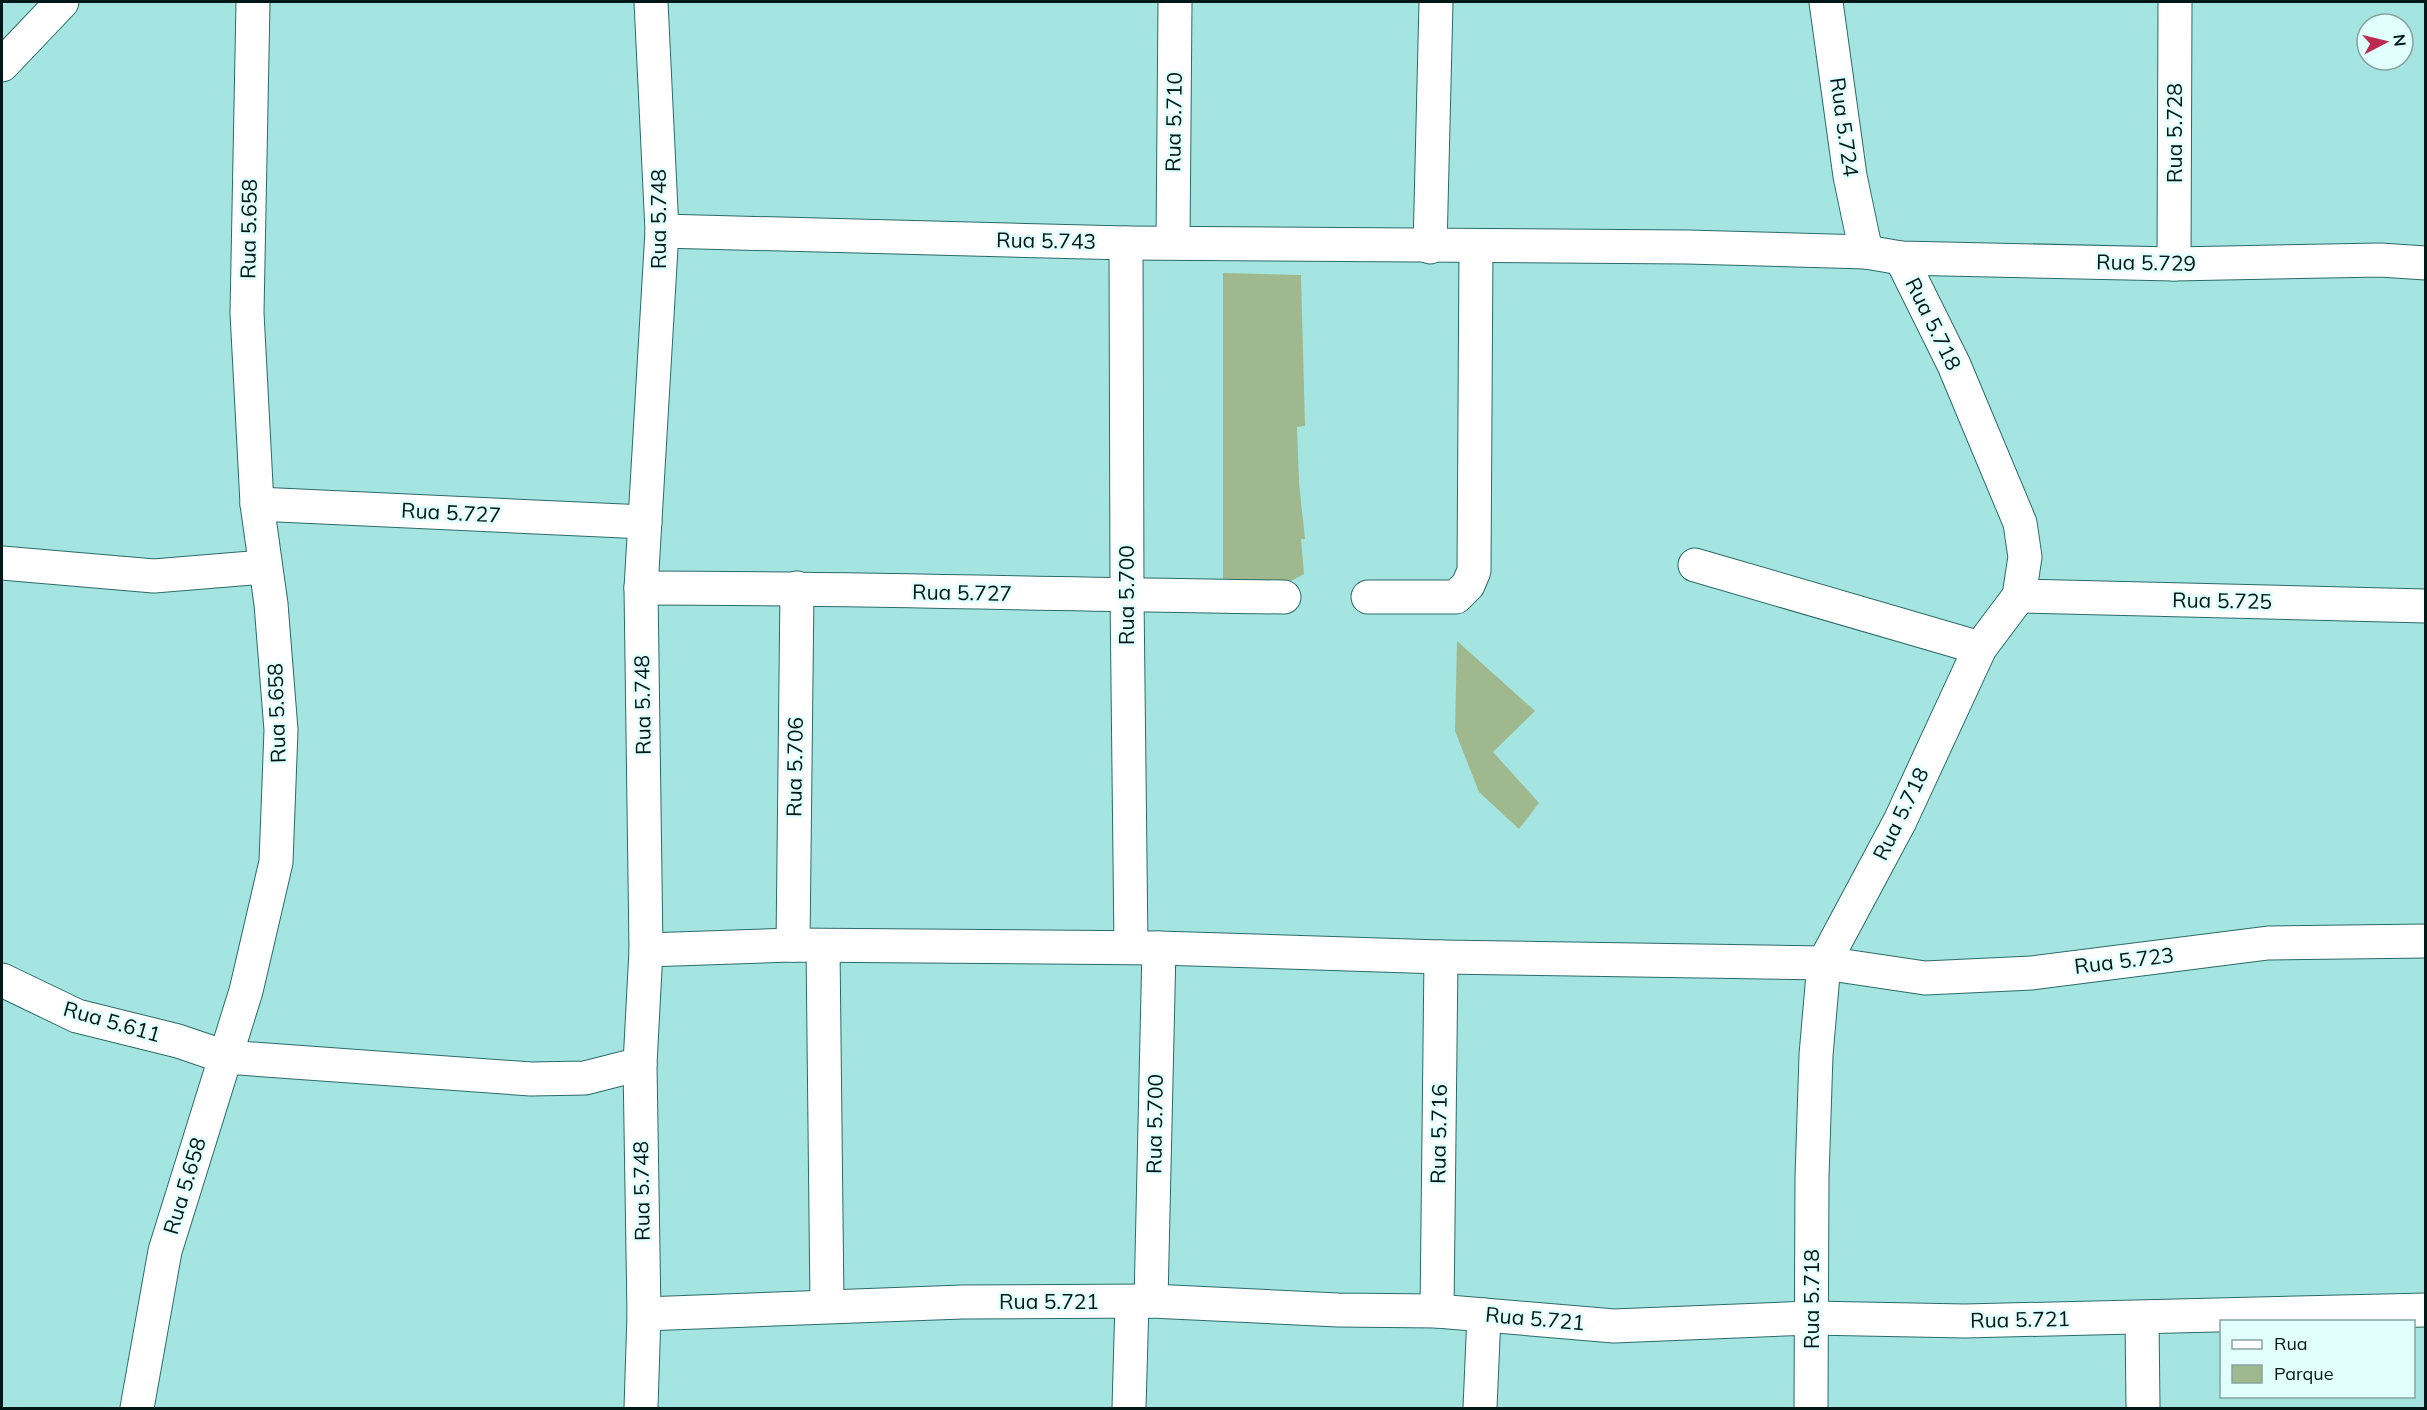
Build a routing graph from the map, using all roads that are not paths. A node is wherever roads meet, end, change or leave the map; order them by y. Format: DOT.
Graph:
graph roads {
  1 [pos="62,2"];
  2 [pos="254,2"];
  3 [pos="651,2"];
  4 [pos="1175,2"];
  5 [pos="1436,2"];
  6 [pos="1826,2"];
  7 [pos="2175,2"];
  8 [pos="2,65"];
  9 [pos="662,231"];
  10 [pos="1173,242"];
  11 [pos="1126,243"];
  12 [pos="1476,246"];
  13 [pos="1430,247"];
  14 [pos="1866,252"];
  15 [pos="1901,258"];
  16 [pos="2426,263"];
  17 [pos="2174,264"];
  18 [pos="257,504"];
  19 [pos="645,522"];
  20 [pos="2,563"];
  21 [pos="1695,565"];
  22 [pos="264,567"];
  23 [pos="641,588"];
  24 [pos="797,588"];
  25 [pos="1127,596"];
  26 [pos="2019,596"];
  27 [pos="1284,597"];
  28 [pos="1368,597"];
  29 [pos="2426,606"];
  30 [pos="1980,648"];
  31 [pos="2426,941"];
  32 [pos="808,946"];
  33 [pos="1145,948"];
  34 [pos="646,950"];
  35 [pos="1441,957"];
  36 [pos="1824,963"];
  37 [pos="2,980"];
  38 [pos="225,1057"];
  39 [pos="640,1064"];
  40 [pos="1141,1302"];
  41 [pos="827,1306"];
  42 [pos="2426,1310"];
  43 [pos="1437,1311"];
  44 [pos="644,1314"];
  45 [pos="1484,1315"];
  46 [pos="1811,1318"];
  47 [pos="2142,1318"];
  48 [pos="137,1408"];
  49 [pos="641,1408"];
  50 [pos="1129,1408"];
  51 [pos="1480,1408"];
  52 [pos="1811,1408"];
  53 [pos="2143,1408"];
  1 -- 8 [label="street"];
  2 -- 18 [label="street, Rua 5.658"];
  3 -- 9 [label="street, Rua 5.748"];
  4 -- 10 [label="street, Rua 5.710"];
  5 -- 13 [label="street"];
  6 -- 14 [label="street, Rua 5.724"];
  7 -- 17 [label="street, Rua 5.728"];
  9 -- 11 [label="street, Rua 5.743"];
  9 -- 19 [label="street, Rua 5.748"];
  10 -- 11 [label="street, Rua 5.743"];
  10 -- 13 [label="street, Rua 5.743"];
  11 -- 25 [label="street, Rua 5.700"];
  12 -- 13 [label="street, Rua 5.743"];
  12 -- 14 [label="street, Rua 5.729"];
  12 -- 28 [label="street"];
  14 -- 15 [label="street, Rua 5.729"];
  15 -- 17 [label="street, Rua 5.729"];
  15 -- 26 [label="street, Rua 5.718"];
  16 -- 17 [label="street, Rua 5.729"];
  18 -- 19 [label="street, Rua 5.727"];
  18 -- 22 [label="street, Rua 5.658"];
  19 -- 23 [label="street, Rua 5.748"];
  20 -- 22 [label="street"];
  21 -- 30 [label="street"];
  22 -- 38 [label="street, Rua 5.658"];
  23 -- 24 [label="street, Rua 5.727"];
  23 -- 34 [label="street, Rua 5.748"];
  24 -- 25 [label="street, Rua 5.727"];
  24 -- 32 [label="street, Rua 5.706"];
  25 -- 27 [label="street, Rua 5.727"];
  25 -- 33 [label="street, Rua 5.700"];
  26 -- 29 [label="street, Rua 5.725"];
  26 -- 30 [label="street, Rua 5.718"];
  30 -- 36 [label="street, Rua 5.718"];
  31 -- 36 [label="street, Rua 5.723"];
  32 -- 33 [label="street, Rua 5.723"];
  32 -- 34 [label="street, Rua 5.723"];
  32 -- 41 [label="street, Rua 5.706"];
  33 -- 35 [label="street, Rua 5.723"];
  33 -- 40 [label="street, Rua 5.700"];
  34 -- 39 [label="street, Rua 5.748"];
  35 -- 36 [label="street, Rua 5.723"];
  35 -- 43 [label="street, Rua 5.716"];
  36 -- 46 [label="street, Rua 5.718"];
  37 -- 38 [label="street, Rua 5.611"];
  38 -- 39 [label="street, Rua 5.611"];
  38 -- 48 [label="street, Rua 5.658"];
  39 -- 44 [label="street, Rua 5.748"];
  40 -- 41 [label="street, Rua 5.721"];
  40 -- 43 [label="street, Rua 5.721"];
  40 -- 50 [label="street, Rua 5.700"];
  41 -- 44 [label="street, Rua 5.721"];
  42 -- 47 [label="street, Rua 5.721"];
  43 -- 45 [label="street, Rua 5.721"];
  44 -- 49 [label="street, Rua 5.748"];
  45 -- 46 [label="street, Rua 5.721"];
  45 -- 51 [label="street"];
  46 -- 47 [label="street, Rua 5.721"];
  46 -- 52 [label="street, Rua 5.718"];
  47 -- 53 [label="street"];
}
